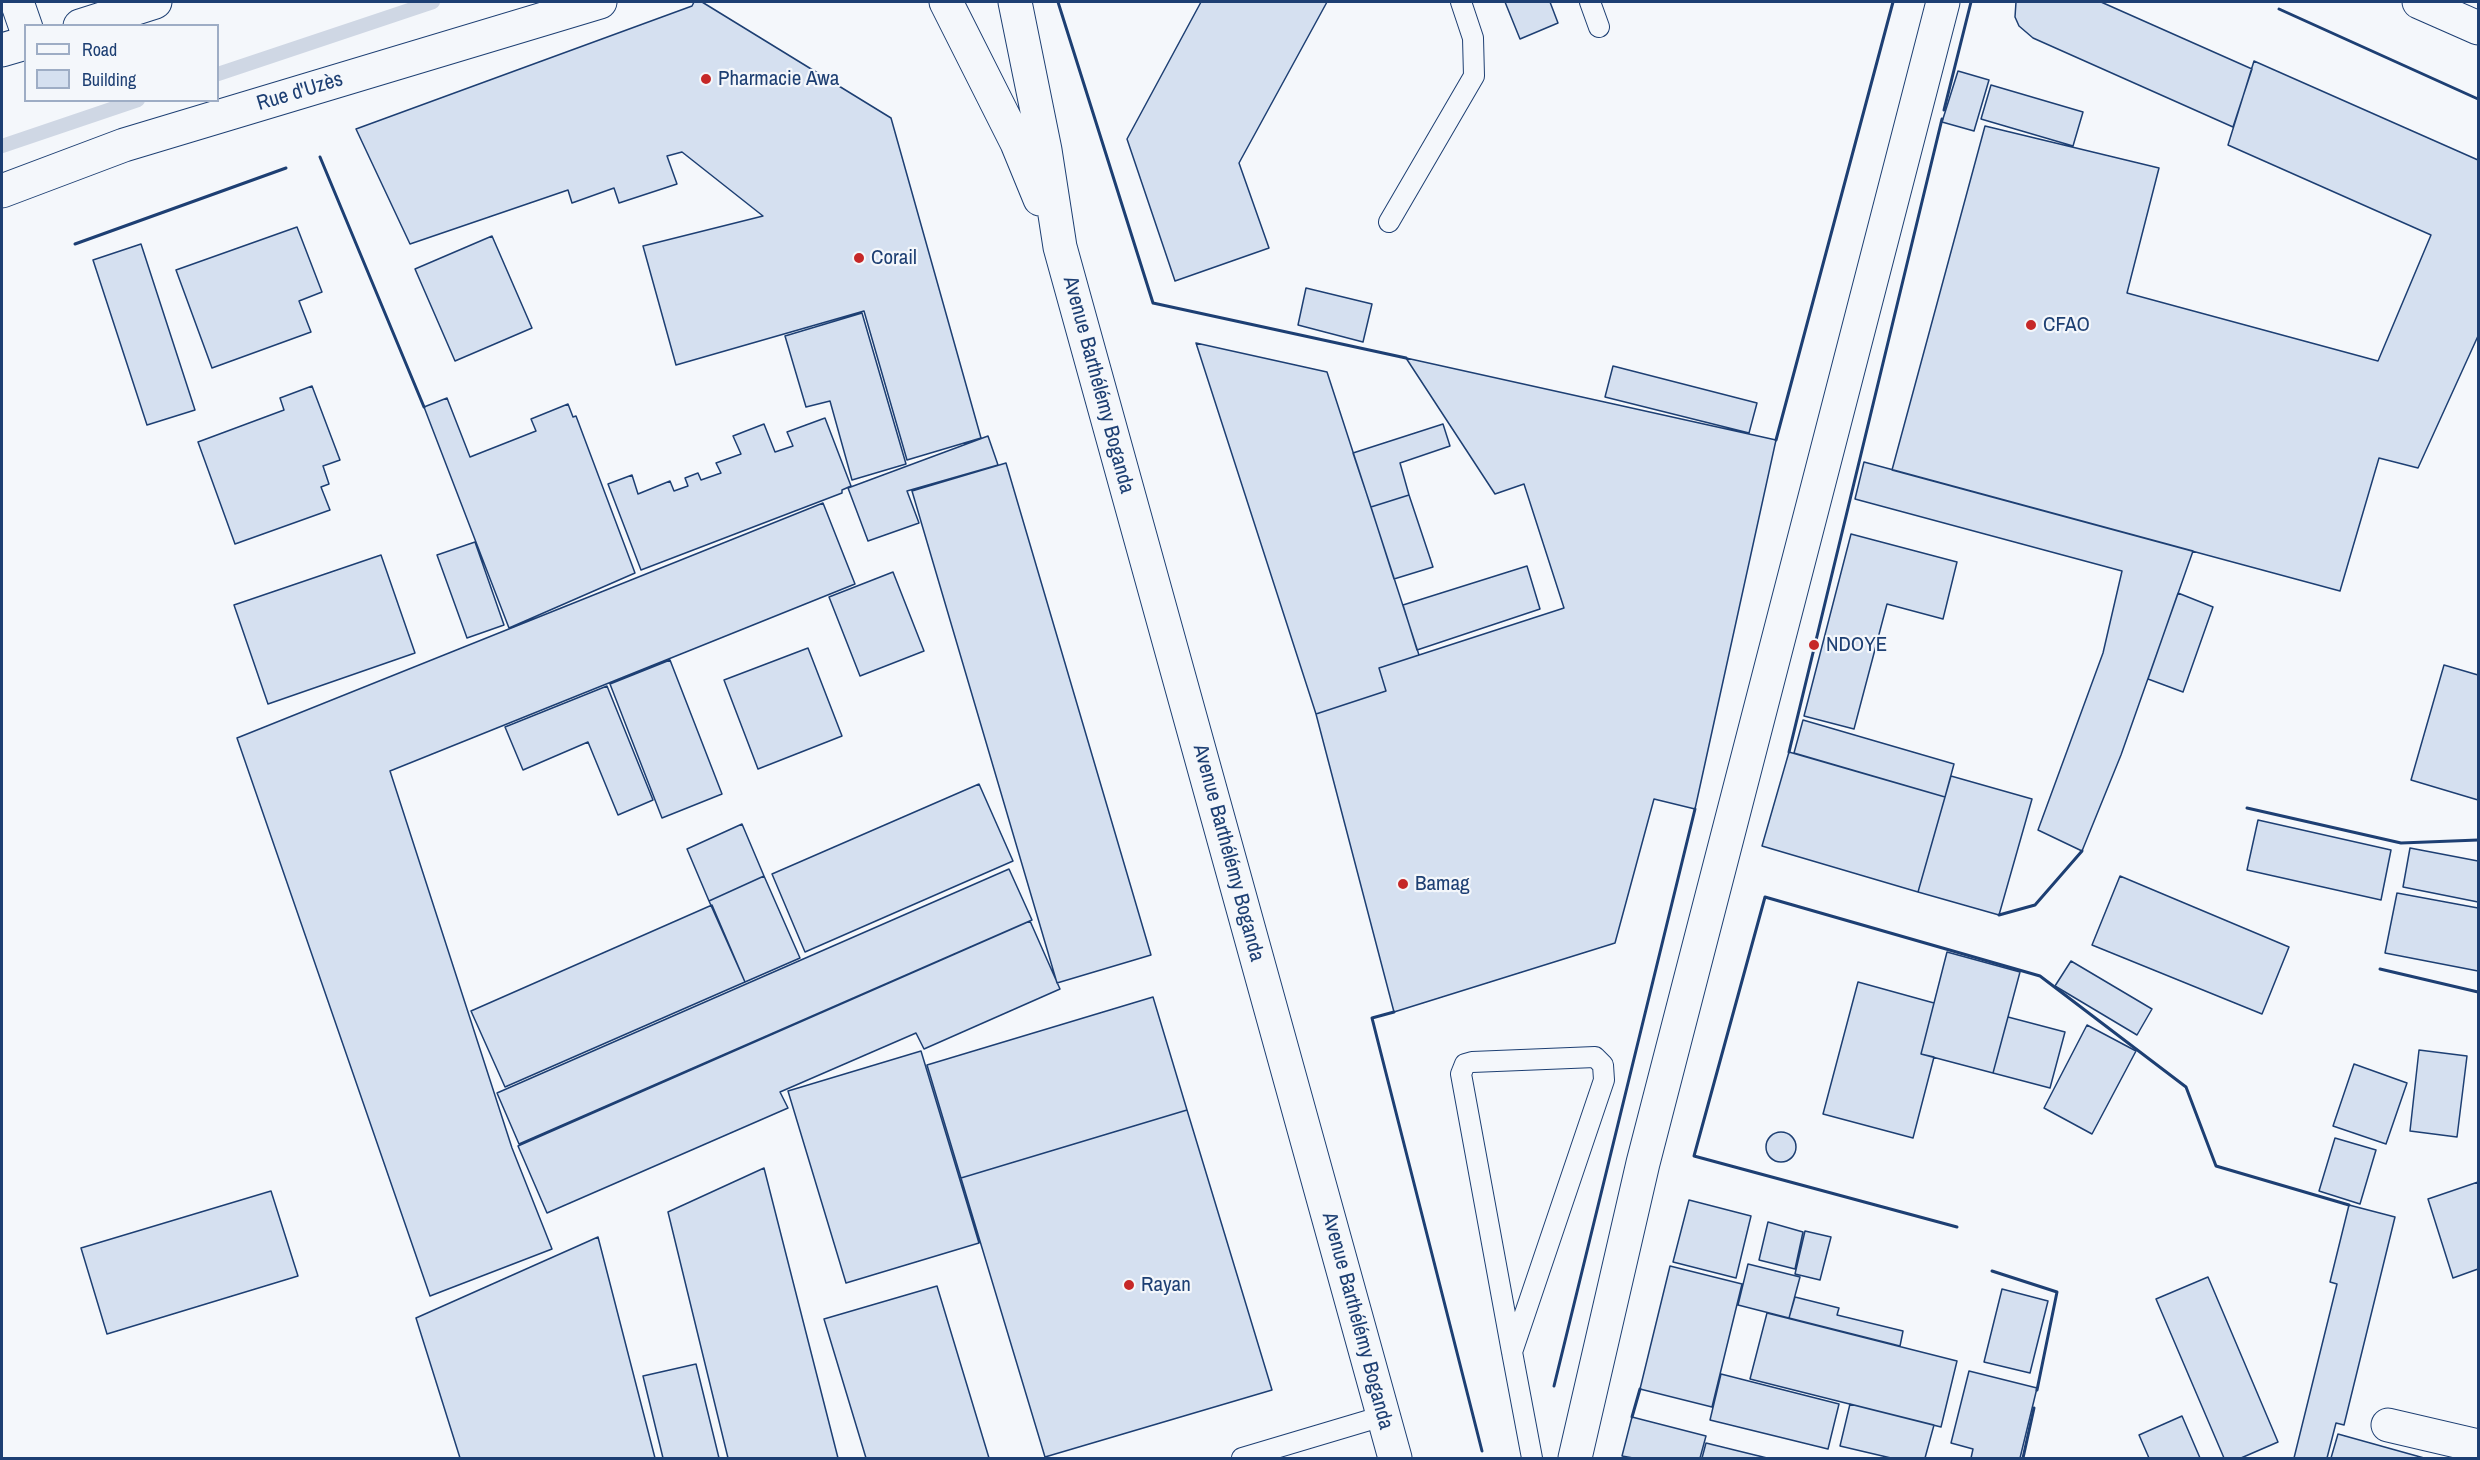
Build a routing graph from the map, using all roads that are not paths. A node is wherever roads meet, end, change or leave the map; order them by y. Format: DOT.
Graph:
graph roads {
  1 [pos="17,2"];
  2 [pos="155,2"];
  3 [pos="600,2"];
  4 [pos="946,2"];
  5 [pos="1015,2"];
  6 [pos="1461,2"];
  7 [pos="1590,2"];
  8 [pos="1943,2"];
  9 [pos="2419,2"];
  10 [pos="25,24"];
  11 [pos="86,24"];
  12 [pos="1599,27"];
  13 [pos="2478,28"];
  14 [pos="24,44"];
  15 [pos="2,50"];
  16 [pos="2,190"];
  17 [pos="1389,222"];
  18 [pos="1060,247"];
  19 [pos="1512,1352"];
  20 [pos="1383,1416"];
  21 [pos="2388,1425"];
  22 [pos="2478,1446"];
  23 [pos="1242,1458"];
  24 [pos="1395,1458"];
  25 [pos="1532,1458"];
  26 [pos="1575,1458"];
  1 -- 10 [label="street"];
  2 -- 11 [label="street"];
  3 -- 16 [label="street, Rue d'Uzès"];
  4 -- 18 [label="street, Avenue Barthélémy Boganda"];
  5 -- 18 [label="street, Avenue Barthélémy Boganda"];
  6 -- 17 [label="lane"];
  7 -- 12 [label="lane"];
  8 -- 26 [label="street"];
  9 -- 13 [label="street"];
  14 -- 15 [label="street"];
  18 -- 20 [label="street, Avenue Barthélémy Boganda"];
  19 -- 19 [label="lane"];
  19 -- 25 [label="lane"];
  20 -- 23 [label="lane"];
  20 -- 24 [label="street, Avenue Barthélémy Boganda"];
  21 -- 22 [label="street"];
}
